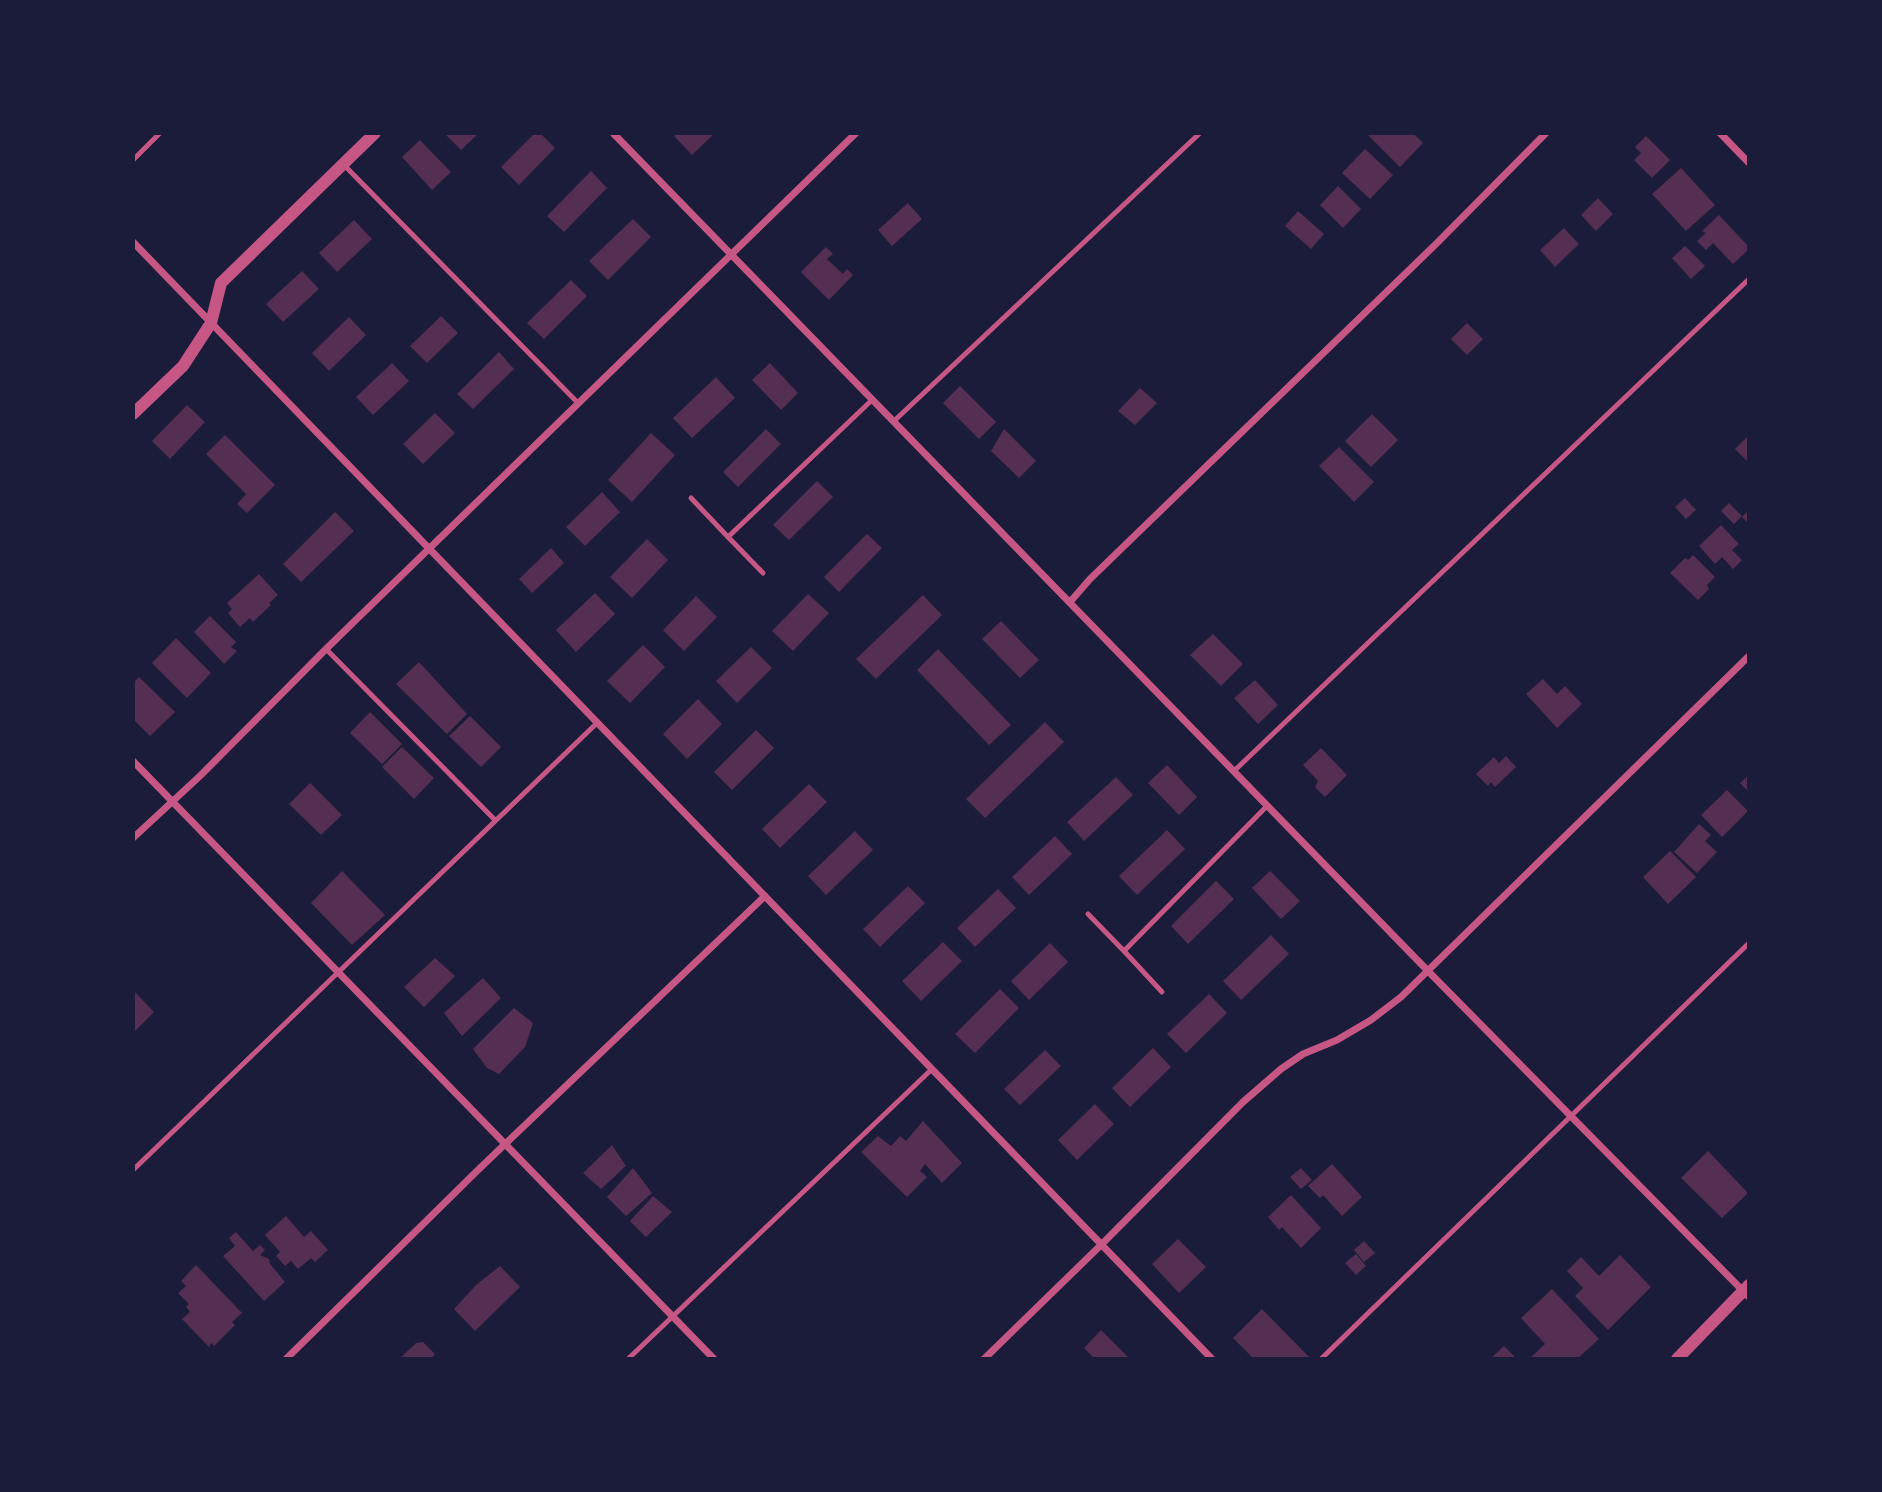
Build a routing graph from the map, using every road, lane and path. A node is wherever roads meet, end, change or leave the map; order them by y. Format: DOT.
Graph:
graph roads {
  1 [pos="160,133"];
  2 [pos="375,133"];
  3 [pos="613,133"];
  4 [pos="856,133"];
  5 [pos="1200,133"];
  6 [pos="1546,133"];
  7 [pos="1720,133"];
  8 [pos="133,160"];
  9 [pos="1749,163"];
  10 [pos="343,164"];
  11 [pos="133,242"];
  12 [pos="732,254"];
  13 [pos="1749,279"];
  14 [pos="211,323"];
  15 [pos="873,399"];
  16 [pos="578,403"];
  17 [pos="133,414"];
  18 [pos="894,421"];
  19 [pos="691,498"];
  20 [pos="728,537"];
  21 [pos="430,547"];
  22 [pos="763,573"];
  23 [pos="1070,602"];
  24 [pos="326,649"];
  25 [pos="1749,656"];
  26 [pos="598,722"];
  27 [pos="133,761"];
  28 [pos="1234,771"];
  29 [pos="171,801"];
  30 [pos="1268,806"];
  31 [pos="495,820"];
  32 [pos="133,838"];
  33 [pos="765,896"];
  34 [pos="1088,914"];
  35 [pos="1749,943"];
  36 [pos="1124,951"];
  37 [pos="1427,970"];
  38 [pos="338,971"];
  39 [pos="1162,992"];
  40 [pos="932,1069"];
  41 [pos="1570,1114"];
  42 [pos="506,1144"];
  43 [pos="133,1170"];
  44 [pos="1102,1244"];
  45 [pos="1747,1291"];
  46 [pos="672,1315"];
  47 [pos="286,1359"];
  48 [pos="628,1359"];
  49 [pos="714,1359"];
  50 [pos="984,1359"];
  51 [pos="1212,1359"];
  52 [pos="1321,1359"];
  53 [pos="1677,1359"];
  1 -- 8 [label="lane"];
  2 -- 10 [label="street"];
  3 -- 12 [label="street"];
  4 -- 12 [label="street"];
  5 -- 18 [label="lane"];
  6 -- 23 [label="street"];
  7 -- 9 [label="street"];
  10 -- 14 [label="street"];
  10 -- 16 [label="lane"];
  11 -- 14 [label="street"];
  12 -- 15 [label="street"];
  12 -- 16 [label="street"];
  13 -- 28 [label="lane"];
  14 -- 17 [label="street"];
  14 -- 21 [label="street"];
  15 -- 18 [label="street"];
  15 -- 20 [label="lane"];
  16 -- 21 [label="street"];
  18 -- 23 [label="street"];
  19 -- 20 [label="lane"];
  20 -- 22 [label="lane"];
  21 -- 24 [label="street"];
  21 -- 26 [label="street"];
  23 -- 28 [label="street"];
  24 -- 29 [label="street"];
  24 -- 31 [label="lane"];
  25 -- 37 [label="street"];
  26 -- 31 [label="lane"];
  26 -- 33 [label="street"];
  27 -- 29 [label="street"];
  28 -- 30 [label="street"];
  29 -- 32 [label="street"];
  29 -- 38 [label="street"];
  30 -- 36 [label="lane"];
  30 -- 37 [label="street"];
  31 -- 38 [label="lane"];
  33 -- 40 [label="street"];
  33 -- 42 [label="street"];
  34 -- 36 [label="lane"];
  35 -- 41 [label="lane"];
  36 -- 39 [label="lane"];
  37 -- 41 [label="street"];
  37 -- 44 [label="street"];
  38 -- 42 [label="street"];
  38 -- 43 [label="lane"];
  40 -- 44 [label="street"];
  40 -- 46 [label="lane"];
  41 -- 45 [label="street"];
  41 -- 52 [label="lane"];
  42 -- 46 [label="street"];
  42 -- 47 [label="street"];
  44 -- 50 [label="street"];
  44 -- 51 [label="street"];
  45 -- 53 [label="street"];
  46 -- 48 [label="lane"];
  46 -- 49 [label="street"];
}
